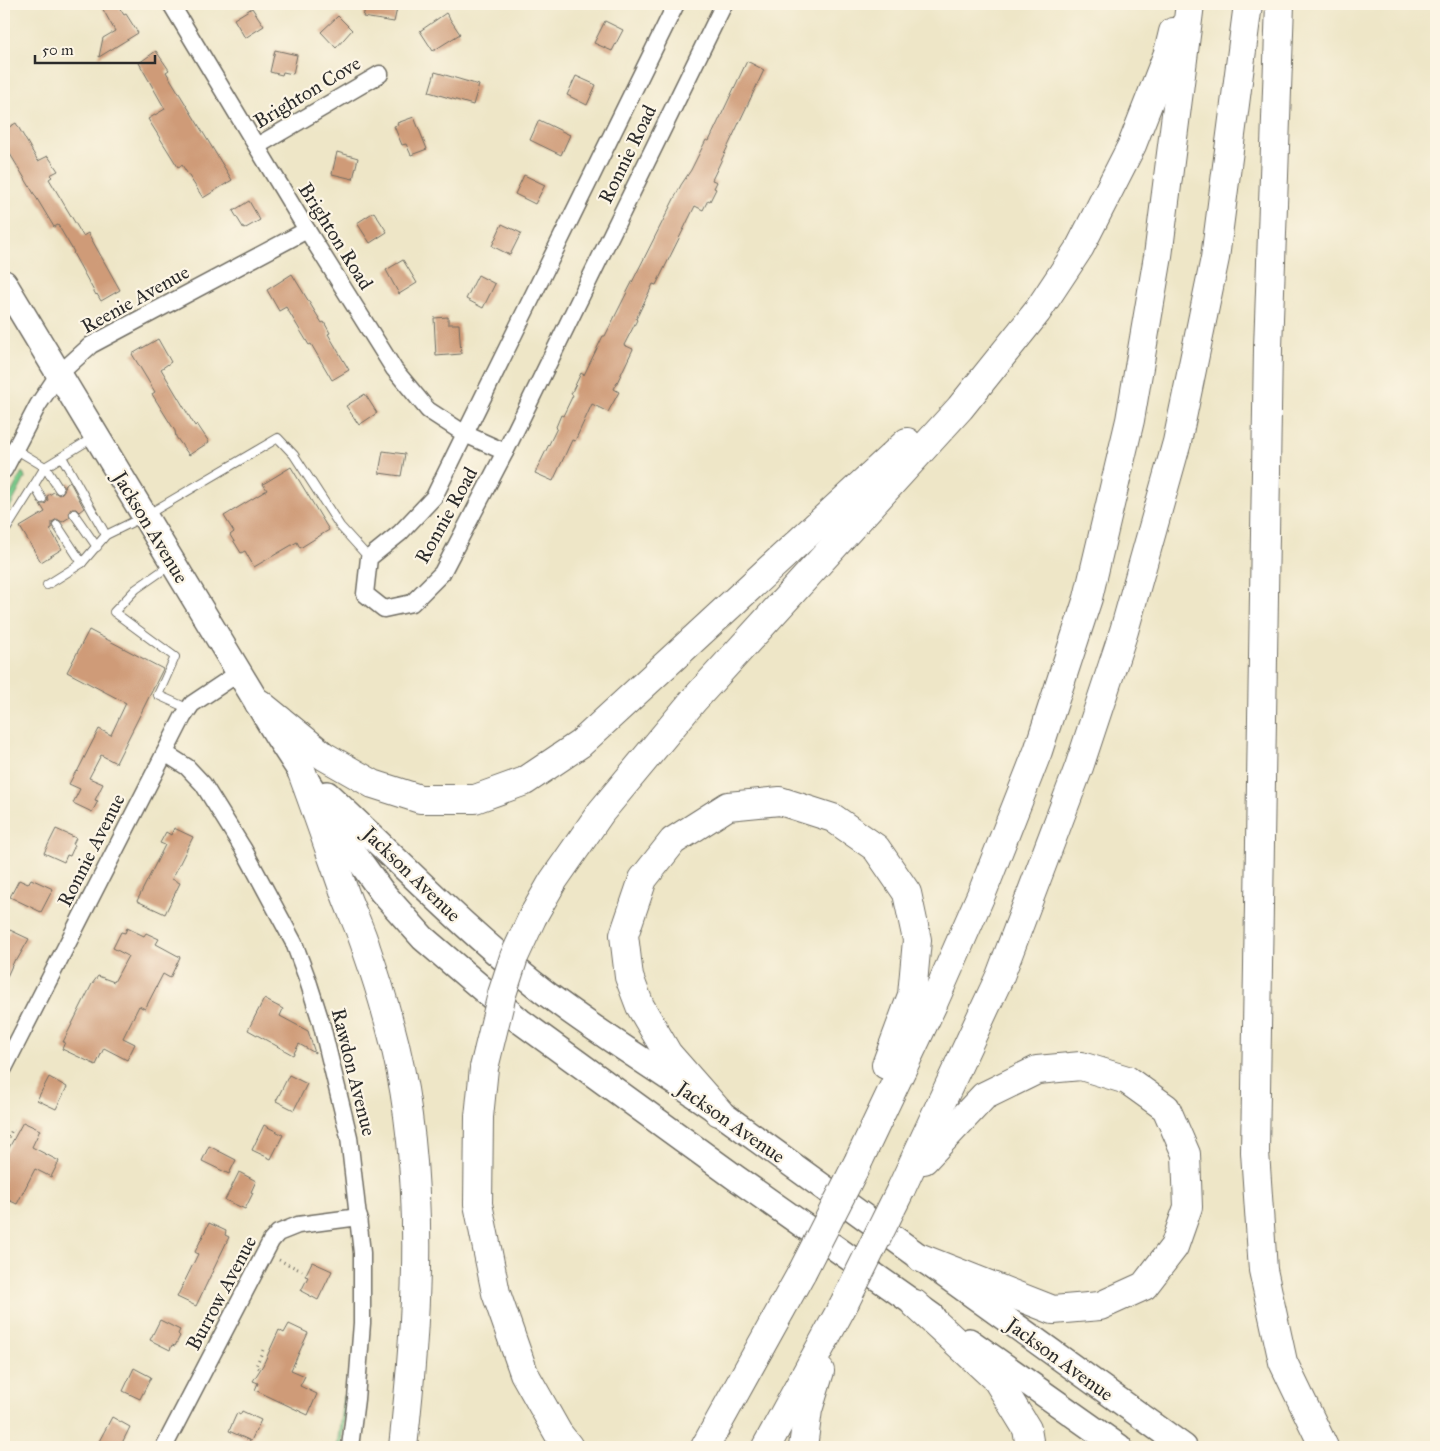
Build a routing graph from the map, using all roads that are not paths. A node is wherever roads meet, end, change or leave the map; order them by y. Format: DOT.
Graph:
graph roads {
  1 [pos="171,4"];
  2 [pos="676,4"];
  3 [pos="724,4"];
  4 [pos="1179,4"];
  5 [pos="1190,4"];
  6 [pos="1248,4"];
  7 [pos="1280,4"];
  8 [pos="380,74"];
  9 [pos="257,146"];
  10 [pos="307,230"];
  11 [pos="4,283"];
  12 [pos="1037,312"];
  13 [pos="58,375"];
  14 [pos="466,434"];
  15 [pos="96,436"];
  16 [pos="14,448"];
  17 [pos="505,452"];
  18 [pos="62,457"];
  19 [pos="45,467"];
  20 [pos="4,470"];
  21 [pos="34,485"];
  22 [pos="59,489"];
  23 [pos="42,499"];
  24 [pos="74,514"];
  25 [pos="145,516"];
  26 [pos="58,525"];
  27 [pos="4,527"];
  28 [pos="106,535"];
  29 [pos="97,547"];
  30 [pos="369,558"];
  31 [pos="82,563"];
  32 [pos="173,563"];
  33 [pos="48,586"];
  34 [pos="240,672"];
  35 [pos="259,703"];
  36 [pos="189,709"];
  37 [pos="165,753"];
  38 [pos="301,770"];
  39 [pos="4,1068"];
  40 [pos="718,1112"];
  41 [pos="878,1120"];
  42 [pos="905,1183"];
  43 [pos="359,1217"];
  44 [pos="921,1258"];
  45 [pos="915,1304"];
  46 [pos="840,1310"];
  47 [pos="164,1447"];
  48 [pos="350,1447"];
  49 [pos="403,1447"];
  50 [pos="569,1447"];
  51 [pos="705,1447"];
  52 [pos="766,1447"];
  53 [pos="803,1447"];
  54 [pos="1030,1447"];
  55 [pos="1120,1447"];
  56 [pos="1184,1447"];
  57 [pos="1324,1447"];
  1 -- 9 [label="street, Brighton Road"];
  2 -- 14 [label="street, Ronnie Road"];
  3 -- 17 [label="street, Ronnie Road"];
  4 -- 12 [label="highway"];
  5 -- 41 [label="highway"];
  6 -- 42 [label="highway"];
  7 -- 57 [label="highway"];
  8 -- 9 [label="street, Brighton Cove"];
  9 -- 10 [label="street, Brighton Road"];
  10 -- 13 [label="street, Reenie Avenue"];
  10 -- 14 [label="street, Brighton Road"];
  11 -- 13 [label="main road, Jackson Avenue"];
  12 -- 35 [label="highway"];
  12 -- 50 [label="highway, bridge"];
  13 -- 15 [label="main road, Jackson Avenue"];
  13 -- 16 [label="street, Reenie Avenue"];
  14 -- 17 [label="street, Brighton Road"];
  14 -- 30 [label="street, Ronnie Road"];
  15 -- 18 [label="lane"];
  15 -- 25 [label="main road, Jackson Avenue"];
  16 -- 19 [label="lane"];
  16 -- 20 [label="street, Reenie Avenue"];
  17 -- 30 [label="street, Ronnie Road"];
  18 -- 19 [label="lane"];
  18 -- 28 [label="lane"];
  19 -- 21 [label="lane"];
  19 -- 22 [label="lane"];
  21 -- 23 [label="lane"];
  21 -- 27 [label="lane"];
  24 -- 29 [label="lane"];
  25 -- 28 [label="lane"];
  25 -- 30 [label="lane"];
  25 -- 32 [label="main road, Jackson Avenue"];
  26 -- 31 [label="lane"];
  28 -- 29 [label="lane"];
  29 -- 31 [label="lane"];
  31 -- 33 [label="lane"];
  32 -- 34 [label="main road, Jackson Avenue"];
  32 -- 36 [label="lane"];
  34 -- 35 [label="main road, Jackson Avenue"];
  34 -- 36 [label="street, Ronnie Avenue"];
  35 -- 38 [label="main road, Jackson Avenue"];
  36 -- 37 [label="street, Ronnie Avenue"];
  37 -- 39 [label="street, Ronnie Avenue"];
  37 -- 43 [label="street, Rawdon Avenue"];
  38 -- 40 [label="main road, Jackson Avenue"];
  38 -- 45 [label="main road, Jackson Avenue"];
  38 -- 49 [label="highway"];
  40 -- 41 [label="highway"];
  40 -- 44 [label="main road, Jackson Avenue"];
  41 -- 51 [label="highway, bridge"];
  42 -- 44 [label="highway"];
  42 -- 46 [label="highway, bridge"];
  43 -- 47 [label="street, Burrow Avenue"];
  43 -- 48 [label="street, Rawdon Avenue"];
  44 -- 56 [label="main road, Jackson Avenue"];
  45 -- 54 [label="highway"];
  45 -- 55 [label="main road, Jackson Avenue"];
  46 -- 52 [label="highway"];
  46 -- 53 [label="highway"];
}
